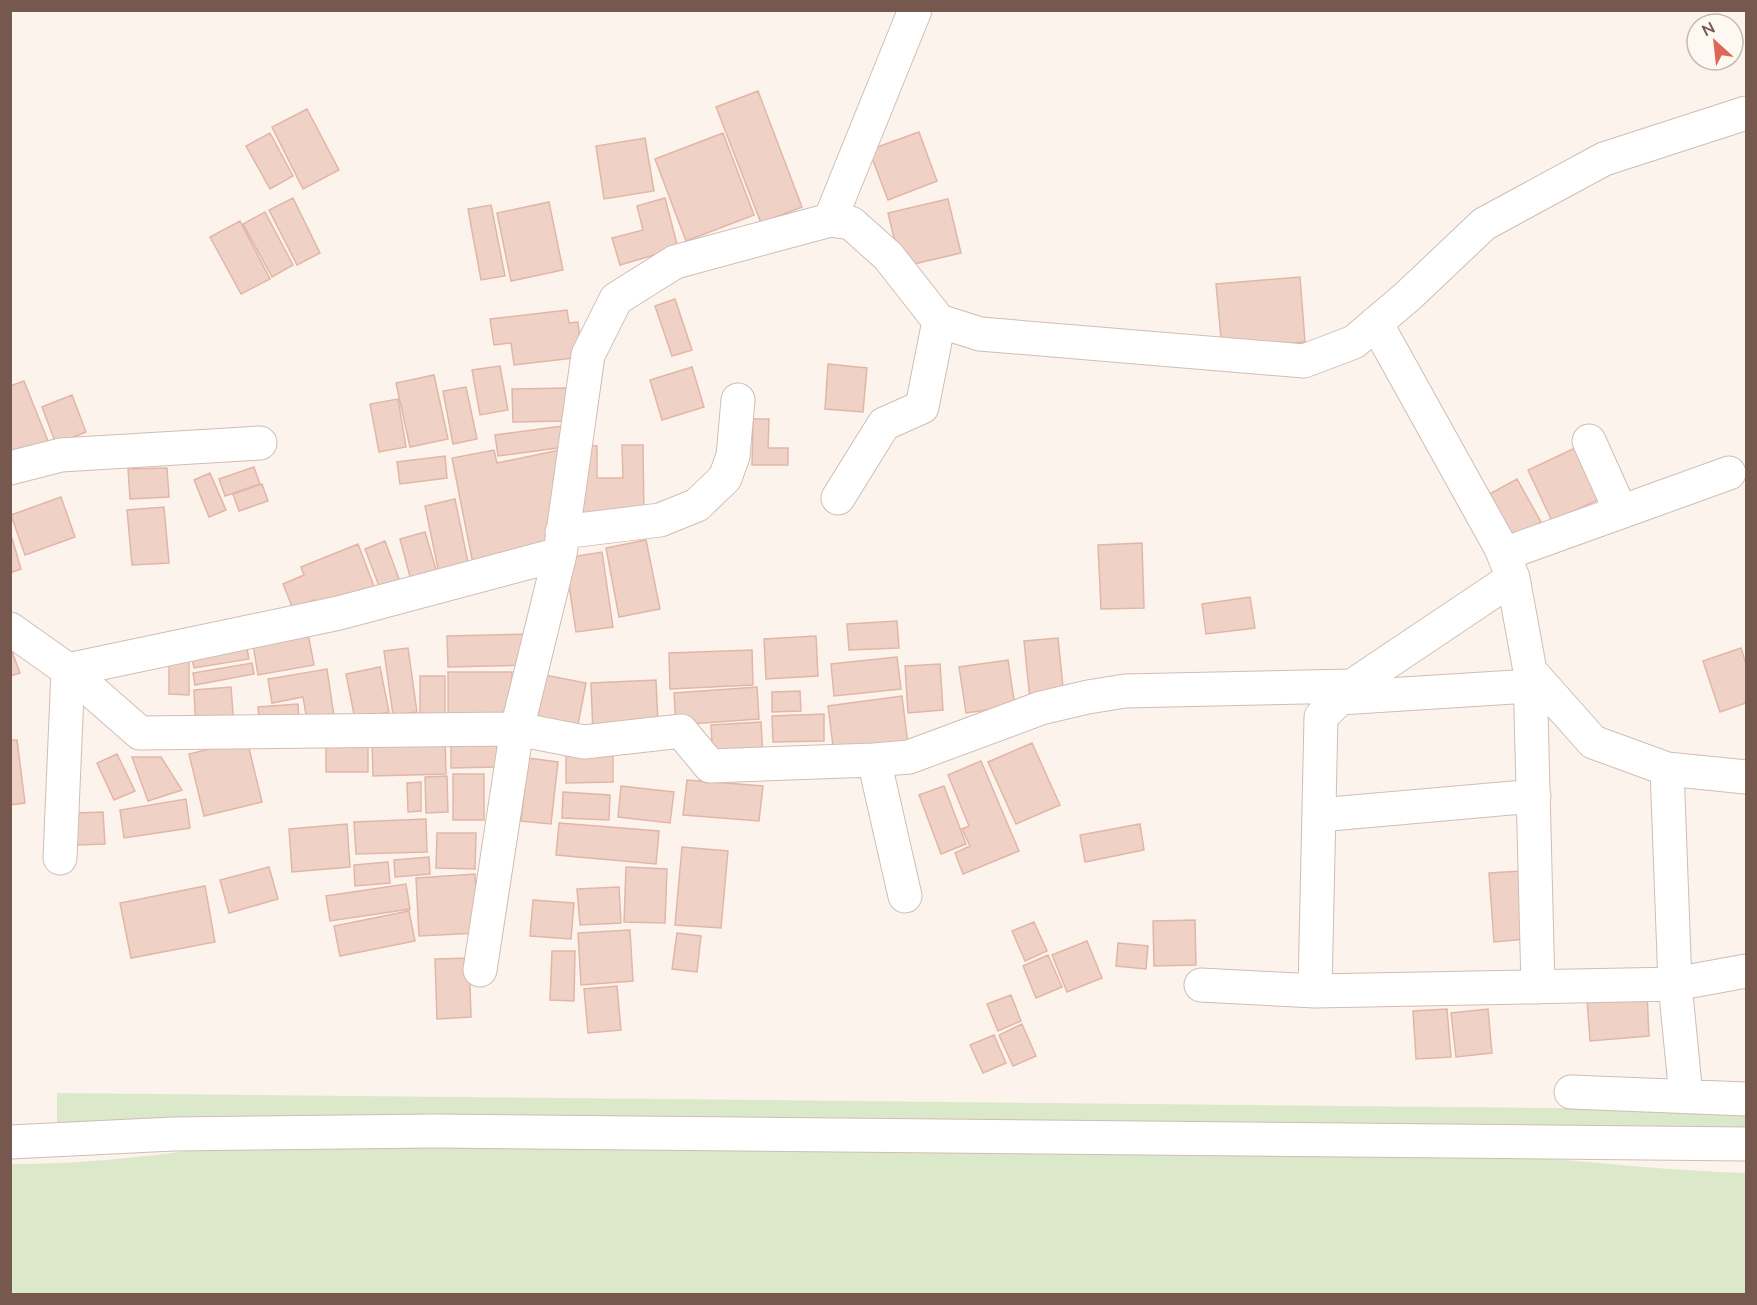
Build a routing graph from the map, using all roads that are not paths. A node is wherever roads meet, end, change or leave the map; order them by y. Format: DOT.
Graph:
graph roads {
  1 [pos="915,10"];
  2 [pos="1746,113"];
  3 [pos="840,222"];
  4 [pos="939,321"];
  5 [pos="1376,323"];
  6 [pos="738,400"];
  7 [pos="1589,441"];
  8 [pos="260,443"];
  9 [pos="10,468"];
  10 [pos="1729,473"];
  11 [pos="838,498"];
  12 [pos="1621,512"];
  13 [pos="561,543"];
  14 [pos="1509,566"];
  15 [pos="10,629"];
  16 [pos="68,670"];
  17 [pos="1531,679"];
  18 [pos="1346,692"];
  19 [pos="517,729"];
  20 [pos="873,760"];
  21 [pos="1667,769"];
  22 [pos="1746,777"];
  23 [pos="1534,796"];
  24 [pos="1319,815"];
  25 [pos="60,858"];
  26 [pos="904,896"];
  27 [pos="480,970"];
  28 [pos="1746,971"];
  29 [pos="1675,984"];
  30 [pos="1201,985"];
  31 [pos="1538,987"];
  32 [pos="1316,991"];
  33 [pos="1572,1092"];
  34 [pos="1686,1096"];
  35 [pos="1746,1099"];
  36 [pos="10,1142"];
  37 [pos="1746,1144"];
  1 -- 3 [label="street"];
  2 -- 5 [label="street"];
  3 -- 4 [label="street"];
  3 -- 13 [label="street"];
  4 -- 5 [label="street"];
  4 -- 11 [label="street"];
  5 -- 14 [label="street"];
  6 -- 13 [label="street"];
  7 -- 12 [label="street"];
  8 -- 9 [label="street"];
  10 -- 12 [label="street"];
  12 -- 14 [label="street"];
  13 -- 16 [label="street"];
  13 -- 19 [label="street"];
  14 -- 17 [label="street"];
  14 -- 18 [label="street"];
  15 -- 16 [label="street"];
  16 -- 19 [label="street"];
  16 -- 25 [label="street"];
  17 -- 18 [label="street"];
  17 -- 21 [label="street"];
  17 -- 23 [label="street"];
  18 -- 20 [label="street"];
  18 -- 24 [label="street"];
  19 -- 20 [label="street"];
  19 -- 27 [label="street"];
  20 -- 26 [label="street"];
  21 -- 22 [label="street"];
  21 -- 29 [label="street"];
  23 -- 24 [label="street"];
  23 -- 31 [label="street"];
  24 -- 32 [label="street"];
  28 -- 29 [label="street"];
  29 -- 31 [label="street"];
  29 -- 34 [label="street"];
  30 -- 32 [label="street"];
  31 -- 32 [label="street"];
  33 -- 34 [label="street"];
  34 -- 35 [label="street"];
  36 -- 37 [label="street"];
}
